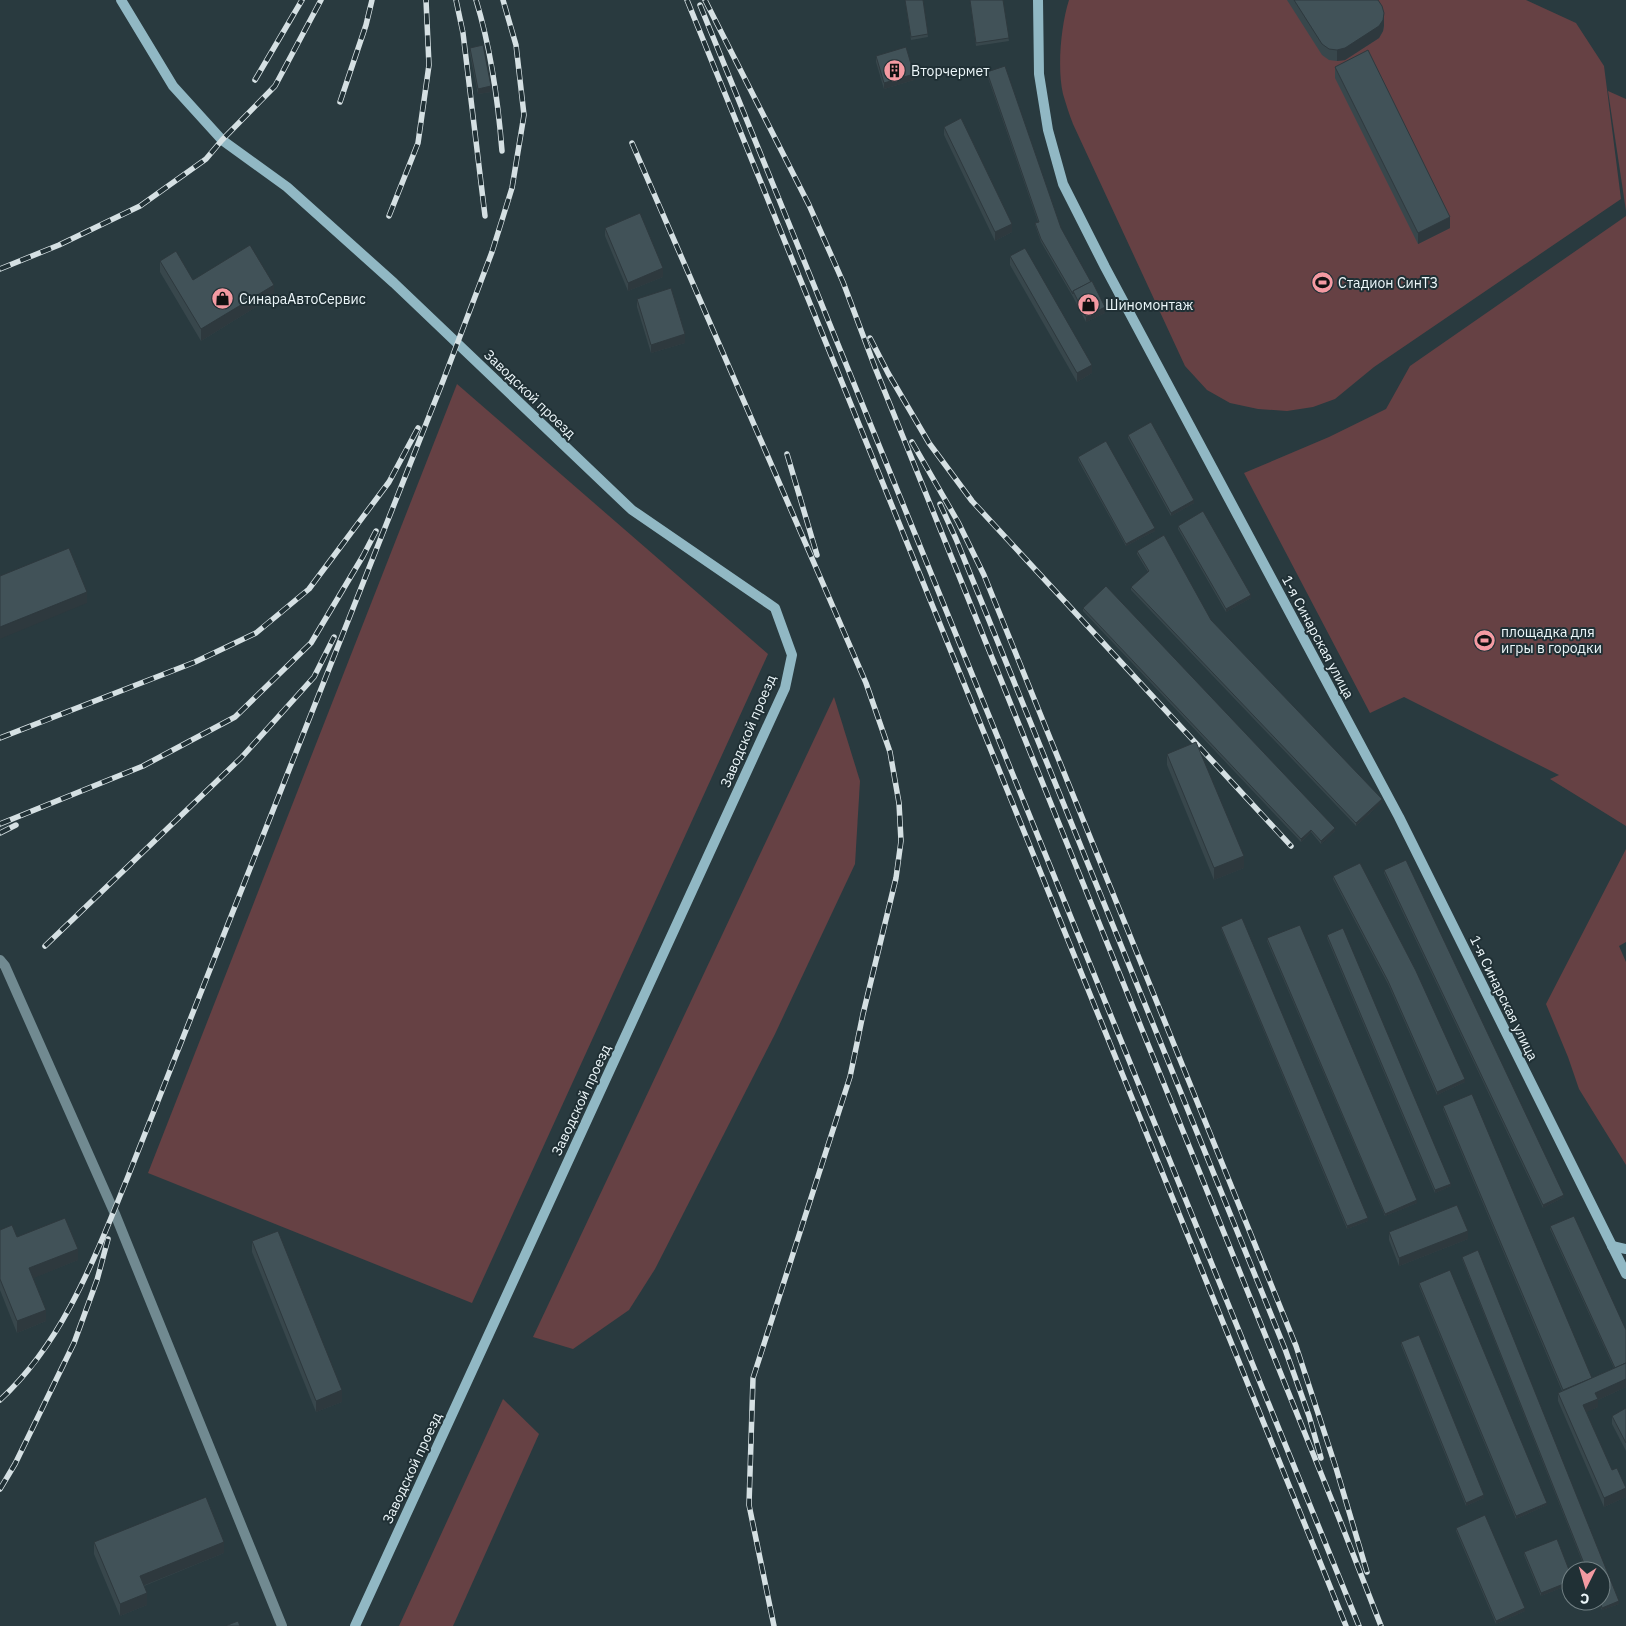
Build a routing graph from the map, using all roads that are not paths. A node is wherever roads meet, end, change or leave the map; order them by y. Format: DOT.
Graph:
graph roads {
  1 [pos="121,0"];
  2 [pos="1038,0"];
  3 [pos="0,960"];
  4 [pos="1612,1246"];
  5 [pos="1626,1249"];
  6 [pos="1626,1274"];
  7 [pos="282,1626"];
  8 [pos="355,1626"];
  1 -- 8 [label="street, Заводской проезд"];
  2 -- 4 [label="street, 1-я Синарская улица"];
  3 -- 7 [label="street"];
  4 -- 5 [label="street"];
  4 -- 6 [label="street, 1-я Синарская улица"];
}
